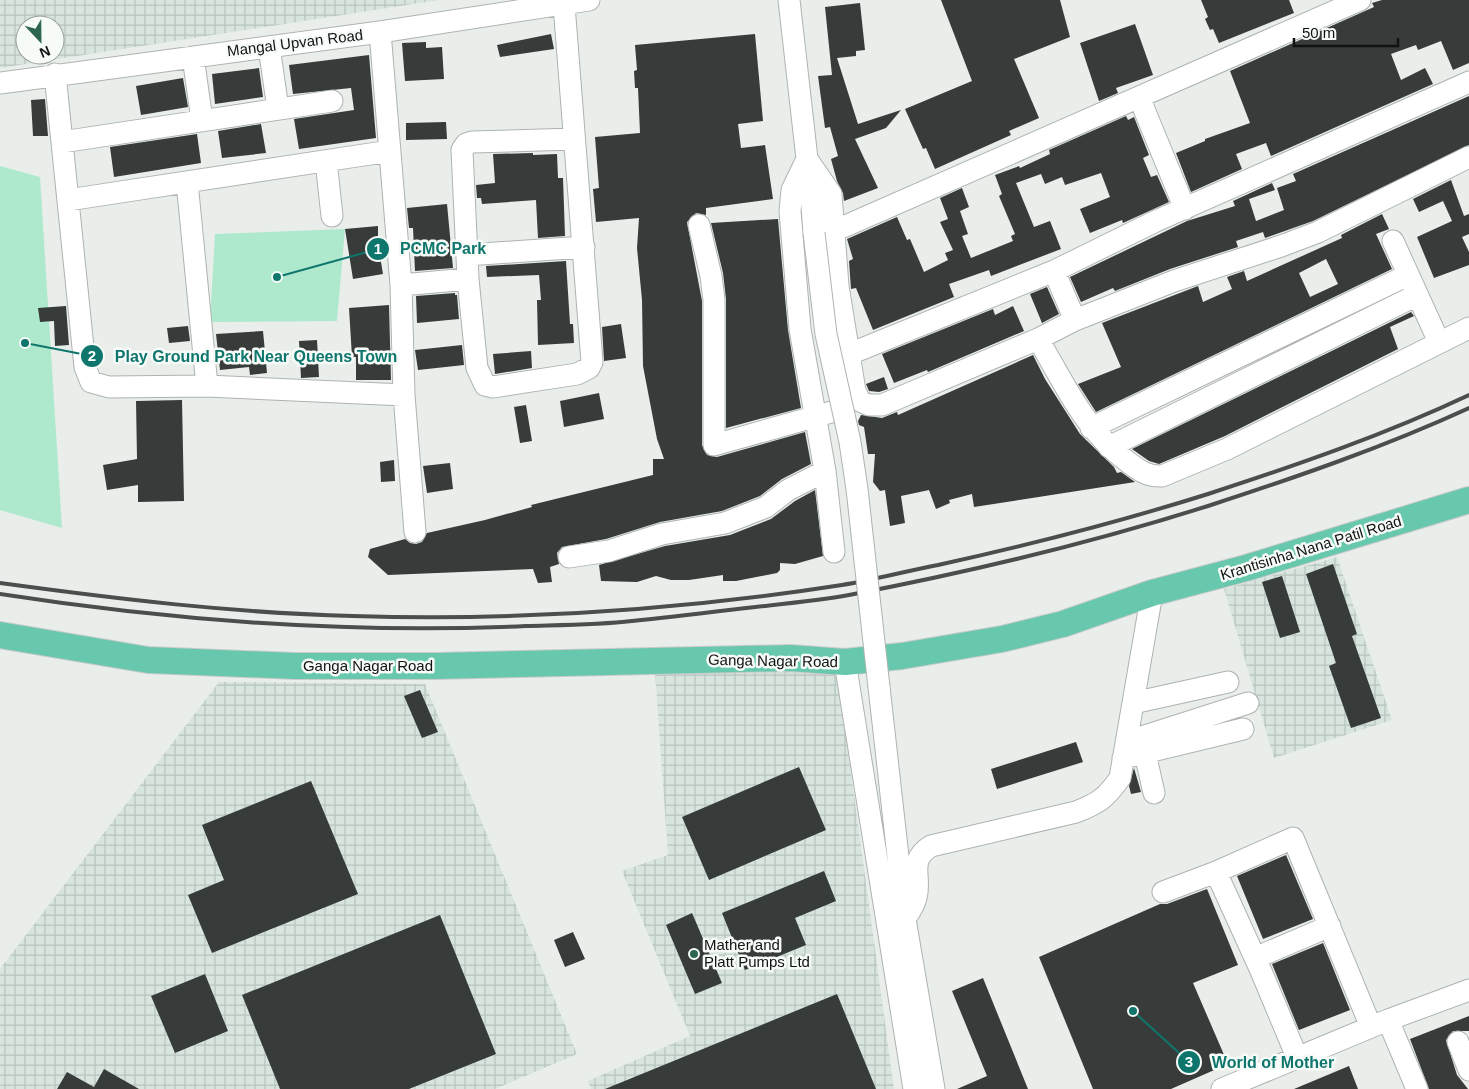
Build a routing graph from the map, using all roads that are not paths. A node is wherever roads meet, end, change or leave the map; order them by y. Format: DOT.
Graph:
graph roads {
  1 [pos="589,0"];
  2 [pos="789,0"];
  3 [pos="1360,0"];
  4 [pos="564,6"];
  5 [pos="380,32"];
  6 [pos="269,47"];
  7 [pos="193,56"];
  8 [pos="55,74"];
  9 [pos="1469,82"];
  10 [pos="0,83"];
  11 [pos="1138,98"];
  12 [pos="332,101"];
  13 [pos="278,109"];
  14 [pos="202,120"];
  15 [pos="574,139"];
  16 [pos="62,142"];
  17 [pos="390,151"];
  18 [pos="1469,157"];
  19 [pos="807,159"];
  20 [pos="326,161"];
  21 [pos="187,182"];
  22 [pos="68,200"];
  23 [pos="1185,209"];
  24 [pos="332,216"];
  25 [pos="699,225"];
  26 [pos="824,232"];
  27 [pos="1393,241"];
  28 [pos="584,247"];
  29 [pos="466,255"];
  30 [pos="1054,271"];
  31 [pos="1408,275"];
  32 [pos="468,279"];
  33 [pos="401,285"];
  34 [pos="1417,295"];
  35 [pos="1075,320"];
  36 [pos="1469,328"];
  37 [pos="1038,339"];
  38 [pos="1439,342"];
  39 [pos="847,355"];
  40 [pos="207,386"];
  41 [pos="404,395"];
  42 [pos="842,409"];
  43 [pos="816,417"];
  44 [pos="1091,428"];
  45 [pos="1109,447"];
  46 [pos="825,471"];
  47 [pos="1469,500"];
  48 [pos="415,532"];
  49 [pos="834,552"];
  50 [pos="569,557"];
  51 [pos="1152,593"];
  52 [pos="0,635"];
  53 [pos="845,662"];
  54 [pos="1228,682"];
  55 [pos="1133,703"];
  56 [pos="1248,703"];
  57 [pos="1243,729"];
  58 [pos="1125,750"];
  59 [pos="1145,753"];
  60 [pos="1154,793"];
  61 [pos="1216,872"];
  62 [pos="1163,892"];
  63 [pos="897,923"];
  64 [pos="1330,926"];
  65 [pos="1256,958"];
  66 [pos="1469,990"];
  67 [pos="1380,1024"];
  68 [pos="1458,1042"];
  69 [pos="1297,1057"];
  70 [pos="1469,1070"];
  71 [pos="914,1089"];
  72 [pos="934,1089"];
  73 [pos="1222,1089"];
  74 [pos="1417,1089"];
  1 -- 4 [label="street, Mangal Upvan Road"];
  2 -- 19 [label="street"];
  3 -- 11 [label="street"];
  4 -- 5 [label="street, Mangal Upvan Road"];
  4 -- 15 [label="street"];
  5 -- 6 [label="street, Mangal Upvan Road"];
  5 -- 17 [label="street"];
  6 -- 7 [label="street, Mangal Upvan Road"];
  6 -- 13 [label="street"];
  7 -- 8 [label="street, Mangal Upvan Road"];
  7 -- 14 [label="street"];
  8 -- 10 [label="street, Mangal Upvan Road"];
  8 -- 16 [label="street"];
  9 -- 23 [label="street"];
  11 -- 23 [label="street"];
  11 -- 26 [label="street"];
  12 -- 13 [label="street"];
  13 -- 14 [label="street"];
  14 -- 16 [label="street"];
  15 -- 28 [label="street"];
  15 -- 29 [label="street"];
  16 -- 22 [label="street"];
  17 -- 20 [label="street"];
  17 -- 33 [label="street"];
  18 -- 35 [label="street"];
  19 -- 26 [label="street"];
  19 -- 43 [label="street"];
  20 -- 21 [label="street"];
  20 -- 24 [label="street"];
  21 -- 22 [label="street"];
  21 -- 40 [label="street"];
  22 -- 40 [label="street"];
  23 -- 30 [label="street"];
  25 -- 43 [label="street"];
  26 -- 39 [label="street"];
  26 -- 42 [label="street, bridge"];
  27 -- 31 [label="street"];
  28 -- 29 [label="street"];
  28 -- 32 [label="street"];
  29 -- 32 [label="street"];
  30 -- 35 [label="street"];
  30 -- 39 [label="street"];
  31 -- 34 [label="street"];
  31 -- 44 [label="street"];
  32 -- 33 [label="street"];
  33 -- 41 [label="street"];
  34 -- 38 [label="street"];
  34 -- 45 [label="street"];
  35 -- 37 [label="street"];
  36 -- 38 [label="street"];
  37 -- 39 [label="street"];
  37 -- 44 [label="street"];
  38 -- 45 [label="street"];
  40 -- 41 [label="street"];
  41 -- 48 [label="street"];
  42 -- 43 [label="street"];
  42 -- 63 [label="street, bridge"];
  43 -- 46 [label="street"];
  44 -- 45 [label="street"];
  46 -- 49 [label="street"];
  46 -- 50 [label="street"];
  47 -- 51 [label="main road, Krantisinha Nana Patil Road"];
  51 -- 53 [label="main road, Krantisinha Nana Patil Road"];
  51 -- 55 [label="street"];
  52 -- 53 [label="main road, Ganga Nagar Road"];
  53 -- 63 [label="street, Ganga Nagar Road"];
  54 -- 55 [label="street"];
  55 -- 58 [label="street"];
  56 -- 58 [label="street"];
  57 -- 59 [label="street"];
  58 -- 59 [label="street"];
  58 -- 63 [label="street"];
  59 -- 60 [label="street"];
  61 -- 62 [label="street"];
  61 -- 64 [label="street"];
  61 -- 65 [label="street"];
  63 -- 71 [label="street"];
  63 -- 72 [label="street"];
  64 -- 65 [label="street"];
  64 -- 67 [label="street"];
  65 -- 69 [label="street"];
  66 -- 67 [label="street"];
  67 -- 69 [label="street"];
  67 -- 74 [label="street"];
  68 -- 70 [label="street"];
  69 -- 73 [label="street"];
}
